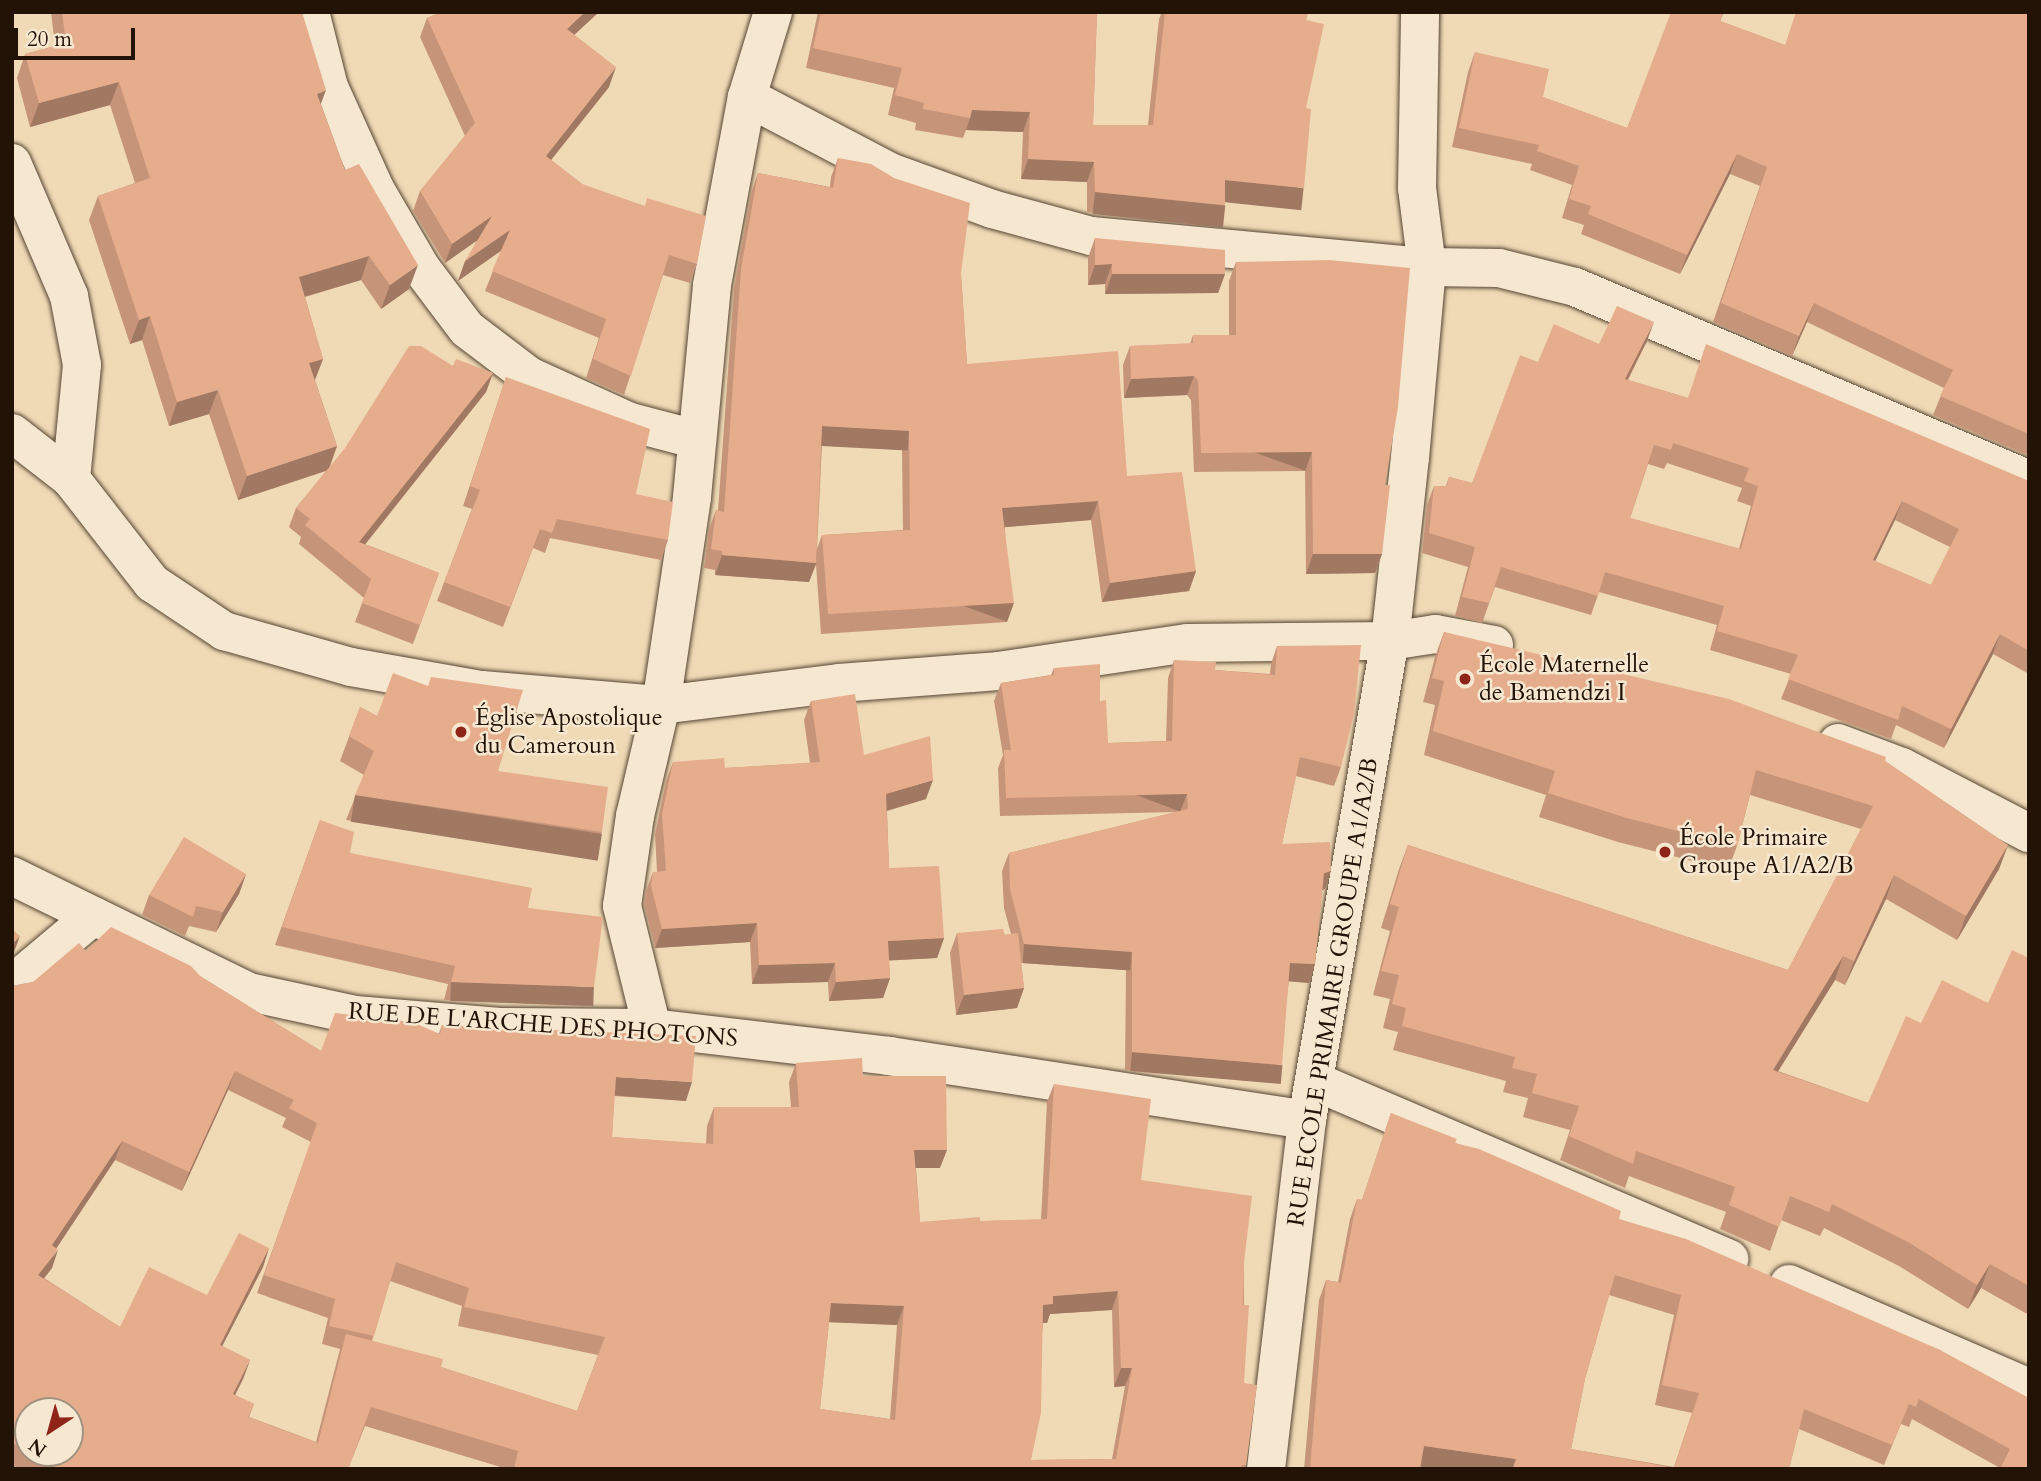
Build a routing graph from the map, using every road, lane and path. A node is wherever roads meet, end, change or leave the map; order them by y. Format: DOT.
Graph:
graph roads {
  1 [pos="310,12"];
  2 [pos="774,12"];
  3 [pos="1420,12"];
  4 [pos="747,97"];
  5 [pos="12,163"];
  6 [pos="1427,267"];
  7 [pos="12,433"];
  8 [pos="695,439"];
  9 [pos="71,479"];
  10 [pos="2029,480"];
  11 [pos="1390,640"];
  12 [pos="1524,653"];
  13 [pos="661,705"];
  14 [pos="1802,730"];
  15 [pos="2029,833"];
  16 [pos="12,876"];
  17 [pos="93,916"];
  18 [pos="12,984"];
  19 [pos="652,1028"];
  20 [pos="1314,1081"];
  21 [pos="1307,1120"];
  22 [pos="2029,1388"];
  23 [pos="1266,1469"];
  1 -- 8 [label="street"];
  2 -- 4 [label="street"];
  3 -- 6 [label="street, RUE ECOLE PRIMAIRE GROUPE A1/A2/B"];
  4 -- 6 [label="street"];
  4 -- 8 [label="street"];
  5 -- 9 [label="street"];
  6 -- 10 [label="street"];
  6 -- 11 [label="street, RUE ECOLE PRIMAIRE GROUPE A1/A2/B"];
  7 -- 9 [label="street"];
  8 -- 13 [label="street"];
  9 -- 13 [label="street"];
  11 -- 12 [label="street"];
  11 -- 13 [label="street"];
  11 -- 20 [label="street, RUE ECOLE PRIMAIRE GROUPE A1/A2/B"];
  13 -- 19 [label="street"];
  14 -- 15 [label="street"];
  16 -- 17 [label="street, RUE DE L'ARCHE DES PHOTONS"];
  17 -- 18 [label="street"];
  17 -- 19 [label="street, RUE DE L'ARCHE DES PHOTONS"];
  19 -- 21 [label="street, RUE DE L'ARCHE DES PHOTONS"];
  20 -- 21 [label="street, RUE ECOLE PRIMAIRE GROUPE A1/A2/B"];
  20 -- 22 [label="street"];
  21 -- 23 [label="street, RUE ECOLE PRIMAIRE GROUPE A1/A2/B"];
}
